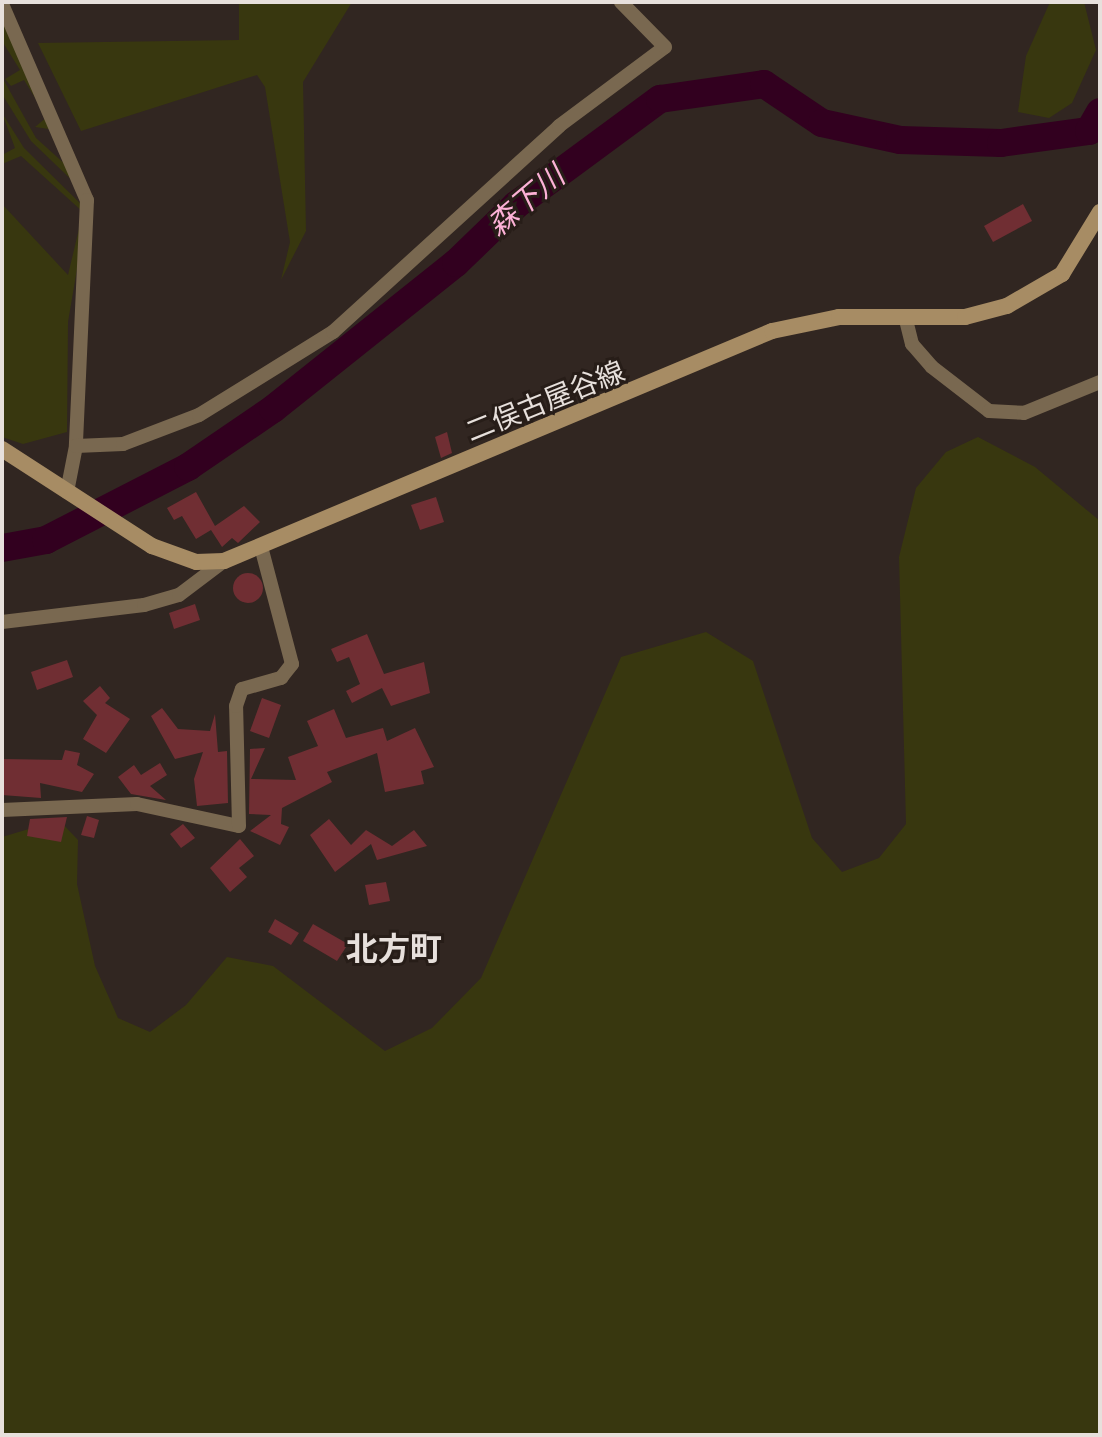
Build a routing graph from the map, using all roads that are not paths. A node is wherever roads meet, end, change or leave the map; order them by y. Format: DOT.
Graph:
graph roads {
  1 [pos="621,2"];
  2 [pos="2,4"];
  3 [pos="1100,212"];
  4 [pos="906,320"];
  5 [pos="1100,382"];
  6 [pos="76,446"];
  7 [pos="2,449"];
  8 [pos="67,492"];
  9 [pos="261,547"];
  10 [pos="224,561"];
  11 [pos="2,622"];
  12 [pos="2,810"];
  1 -- 6 [label="street"];
  2 -- 6 [label="street"];
  3 -- 4 [label="main road, 二俣古屋谷線"];
  4 -- 5 [label="street"];
  4 -- 9 [label="main road, 二俣古屋谷線"];
  6 -- 8 [label="street"];
  7 -- 8 [label="main road, 二俣古屋谷線"];
  8 -- 10 [label="main road, 二俣古屋谷線"];
  9 -- 10 [label="main road, 二俣古屋谷線"];
  9 -- 12 [label="street"];
  10 -- 11 [label="street"];
}
